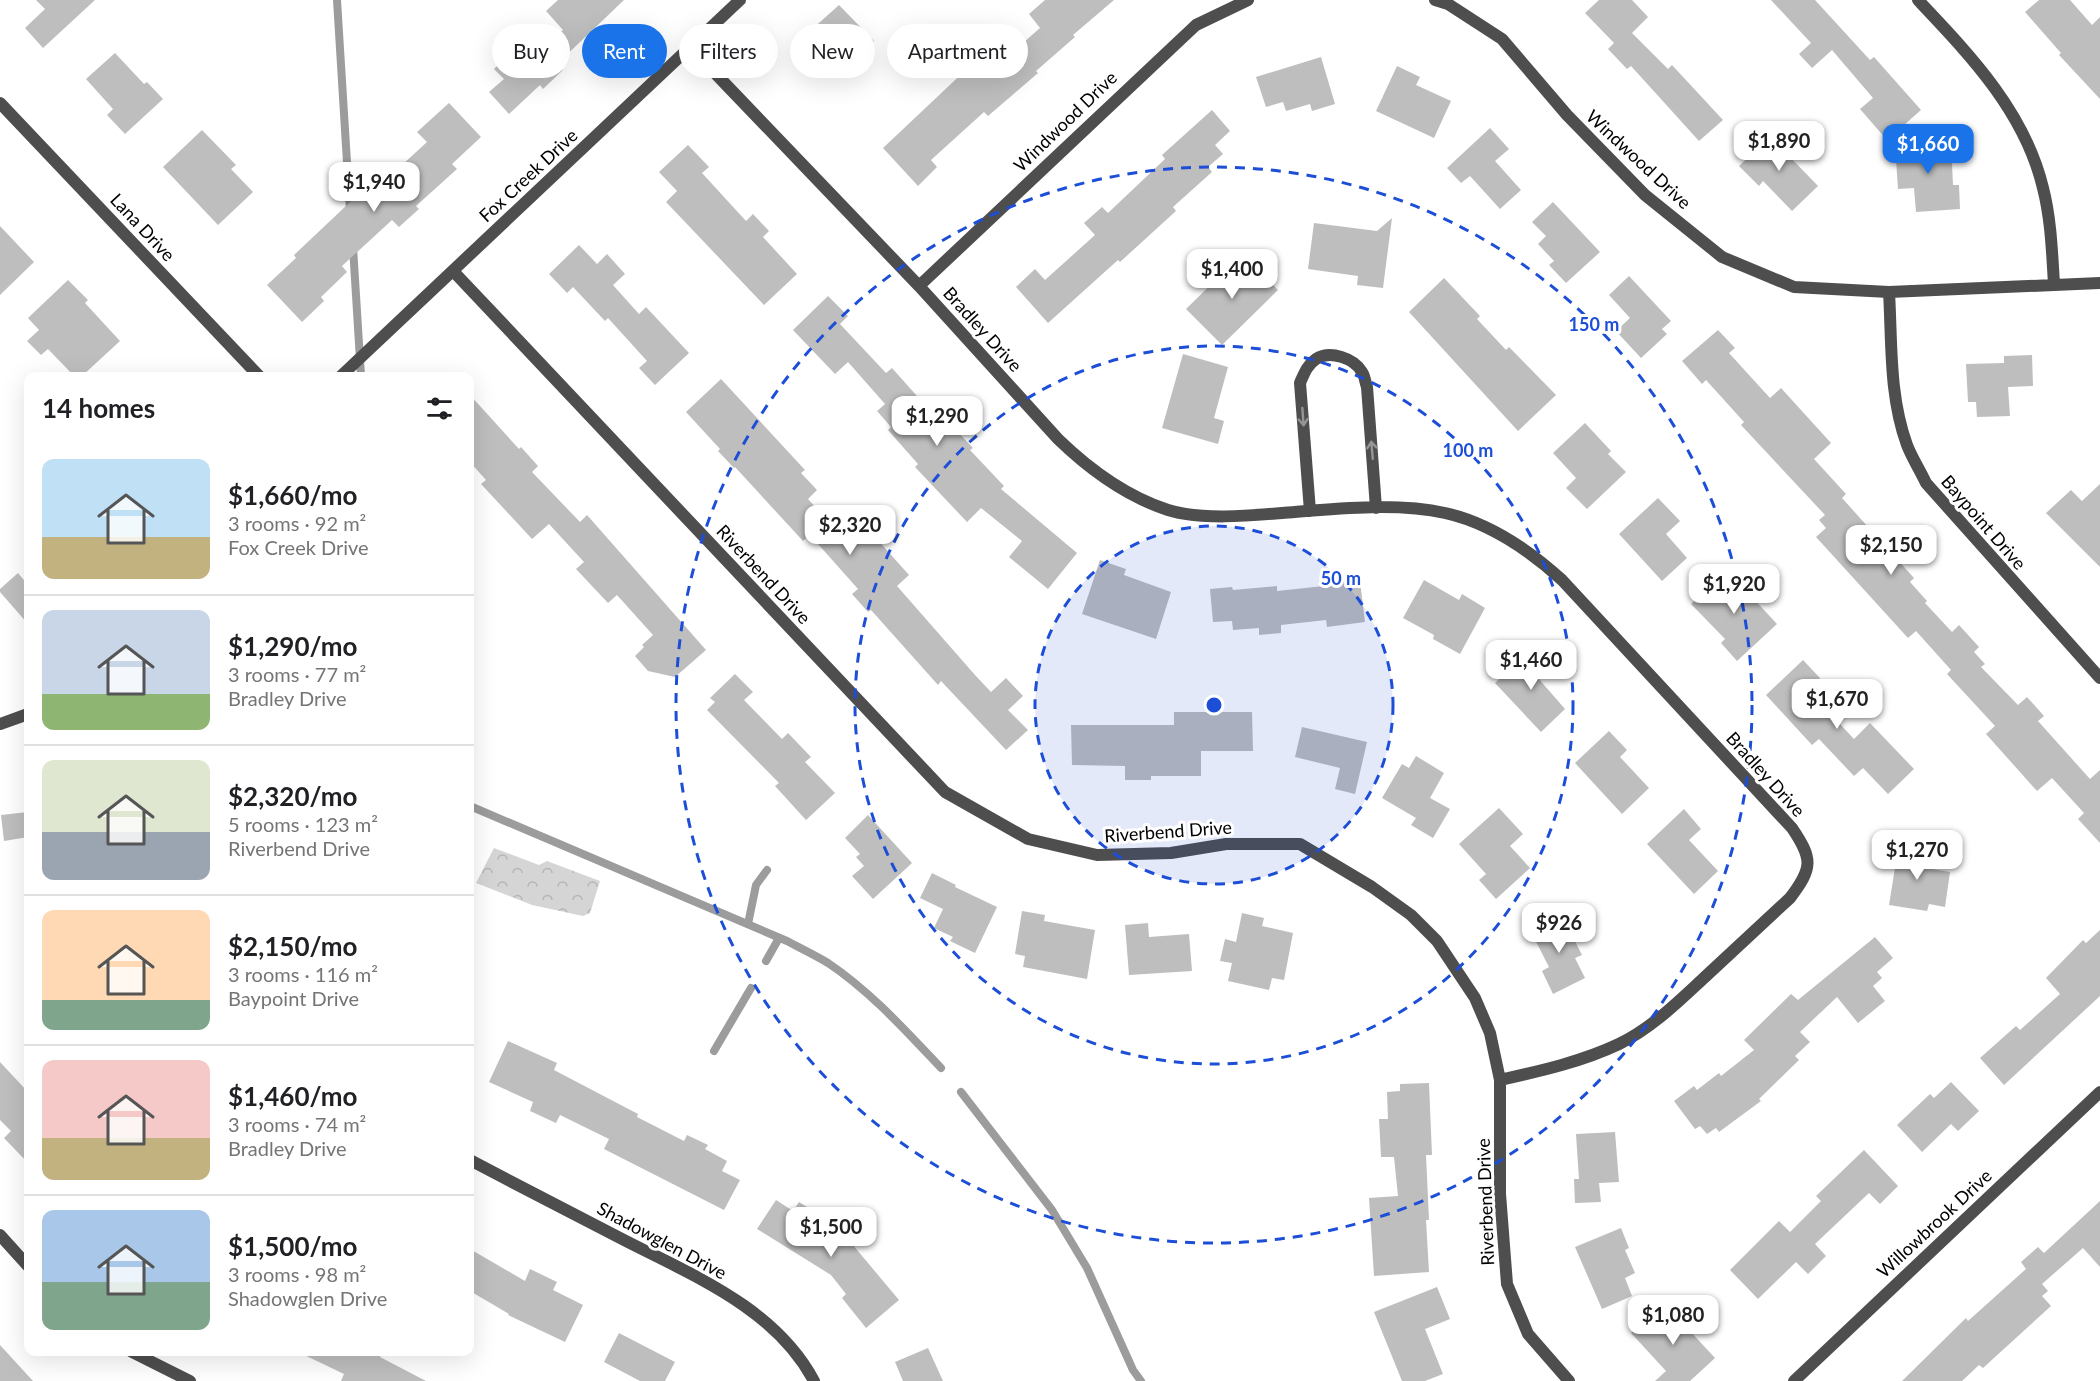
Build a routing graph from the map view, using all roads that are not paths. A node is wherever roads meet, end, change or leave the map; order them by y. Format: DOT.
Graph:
graph roads {
  1 [pos="740,0"];
  2 [pos="1248,0"];
  3 [pos="1435,0"];
  4 [pos="1917,0"];
  5 [pos="714,24"];
  6 [pos="679,56"];
  7 [pos="721,78"];
  8 [pos="0,103"];
  9 [pos="453,271"];
  10 [pos="2100,283"];
  11 [pos="2054,284"];
  12 [pos="919,286"];
  13 [pos="1889,292"];
  14 [pos="255,372"];
  15 [pos="345,372"];
  16 [pos="1376,508"];
  17 [pos="1310,511"];
  18 [pos="2100,678"];
  19 [pos="24,715"];
  20 [pos="0,723"];
  21 [pos="1500,1080"];
  22 [pos="2100,1092"];
  23 [pos="474,1162"];
  24 [pos="0,1235"];
  25 [pos="24,1262"];
  26 [pos="140,1356"];
  27 [pos="190,1381"];
  28 [pos="814,1381"];
  29 [pos="1569,1381"];
  30 [pos="1794,1381"];
  1 -- 5 [label="street, Fox Creek Drive"];
  2 -- 12 [label="street, Windwood Drive"];
  3 -- 13 [label="street, Windwood Drive"];
  4 -- 11 [label="street"];
  6 -- 9 [label="street, Fox Creek Drive"];
  7 -- 12 [label="street, Bradley Drive"];
  8 -- 14 [label="street, Lana Drive"];
  9 -- 15 [label="street, Fox Creek Drive"];
  9 -- 21 [label="street, Riverbend Drive"];
  10 -- 11 [label="street, Windwood Drive"];
  11 -- 13 [label="street, Windwood Drive"];
  12 -- 17 [label="street, Bradley Drive"];
  13 -- 18 [label="street, Baypoint Drive"];
  16 -- 17 [label="street, Bradley Drive"];
  16 -- 17 [label="street, one-way"];
  16 -- 21 [label="street, Bradley Drive"];
  19 -- 20 [label="street"];
  21 -- 29 [label="street, Riverbend Drive"];
  22 -- 30 [label="street, Willowbrook Drive"];
  23 -- 28 [label="street, Shadowglen Drive"];
  24 -- 25 [label="street"];
  26 -- 27 [label="street"];
}
